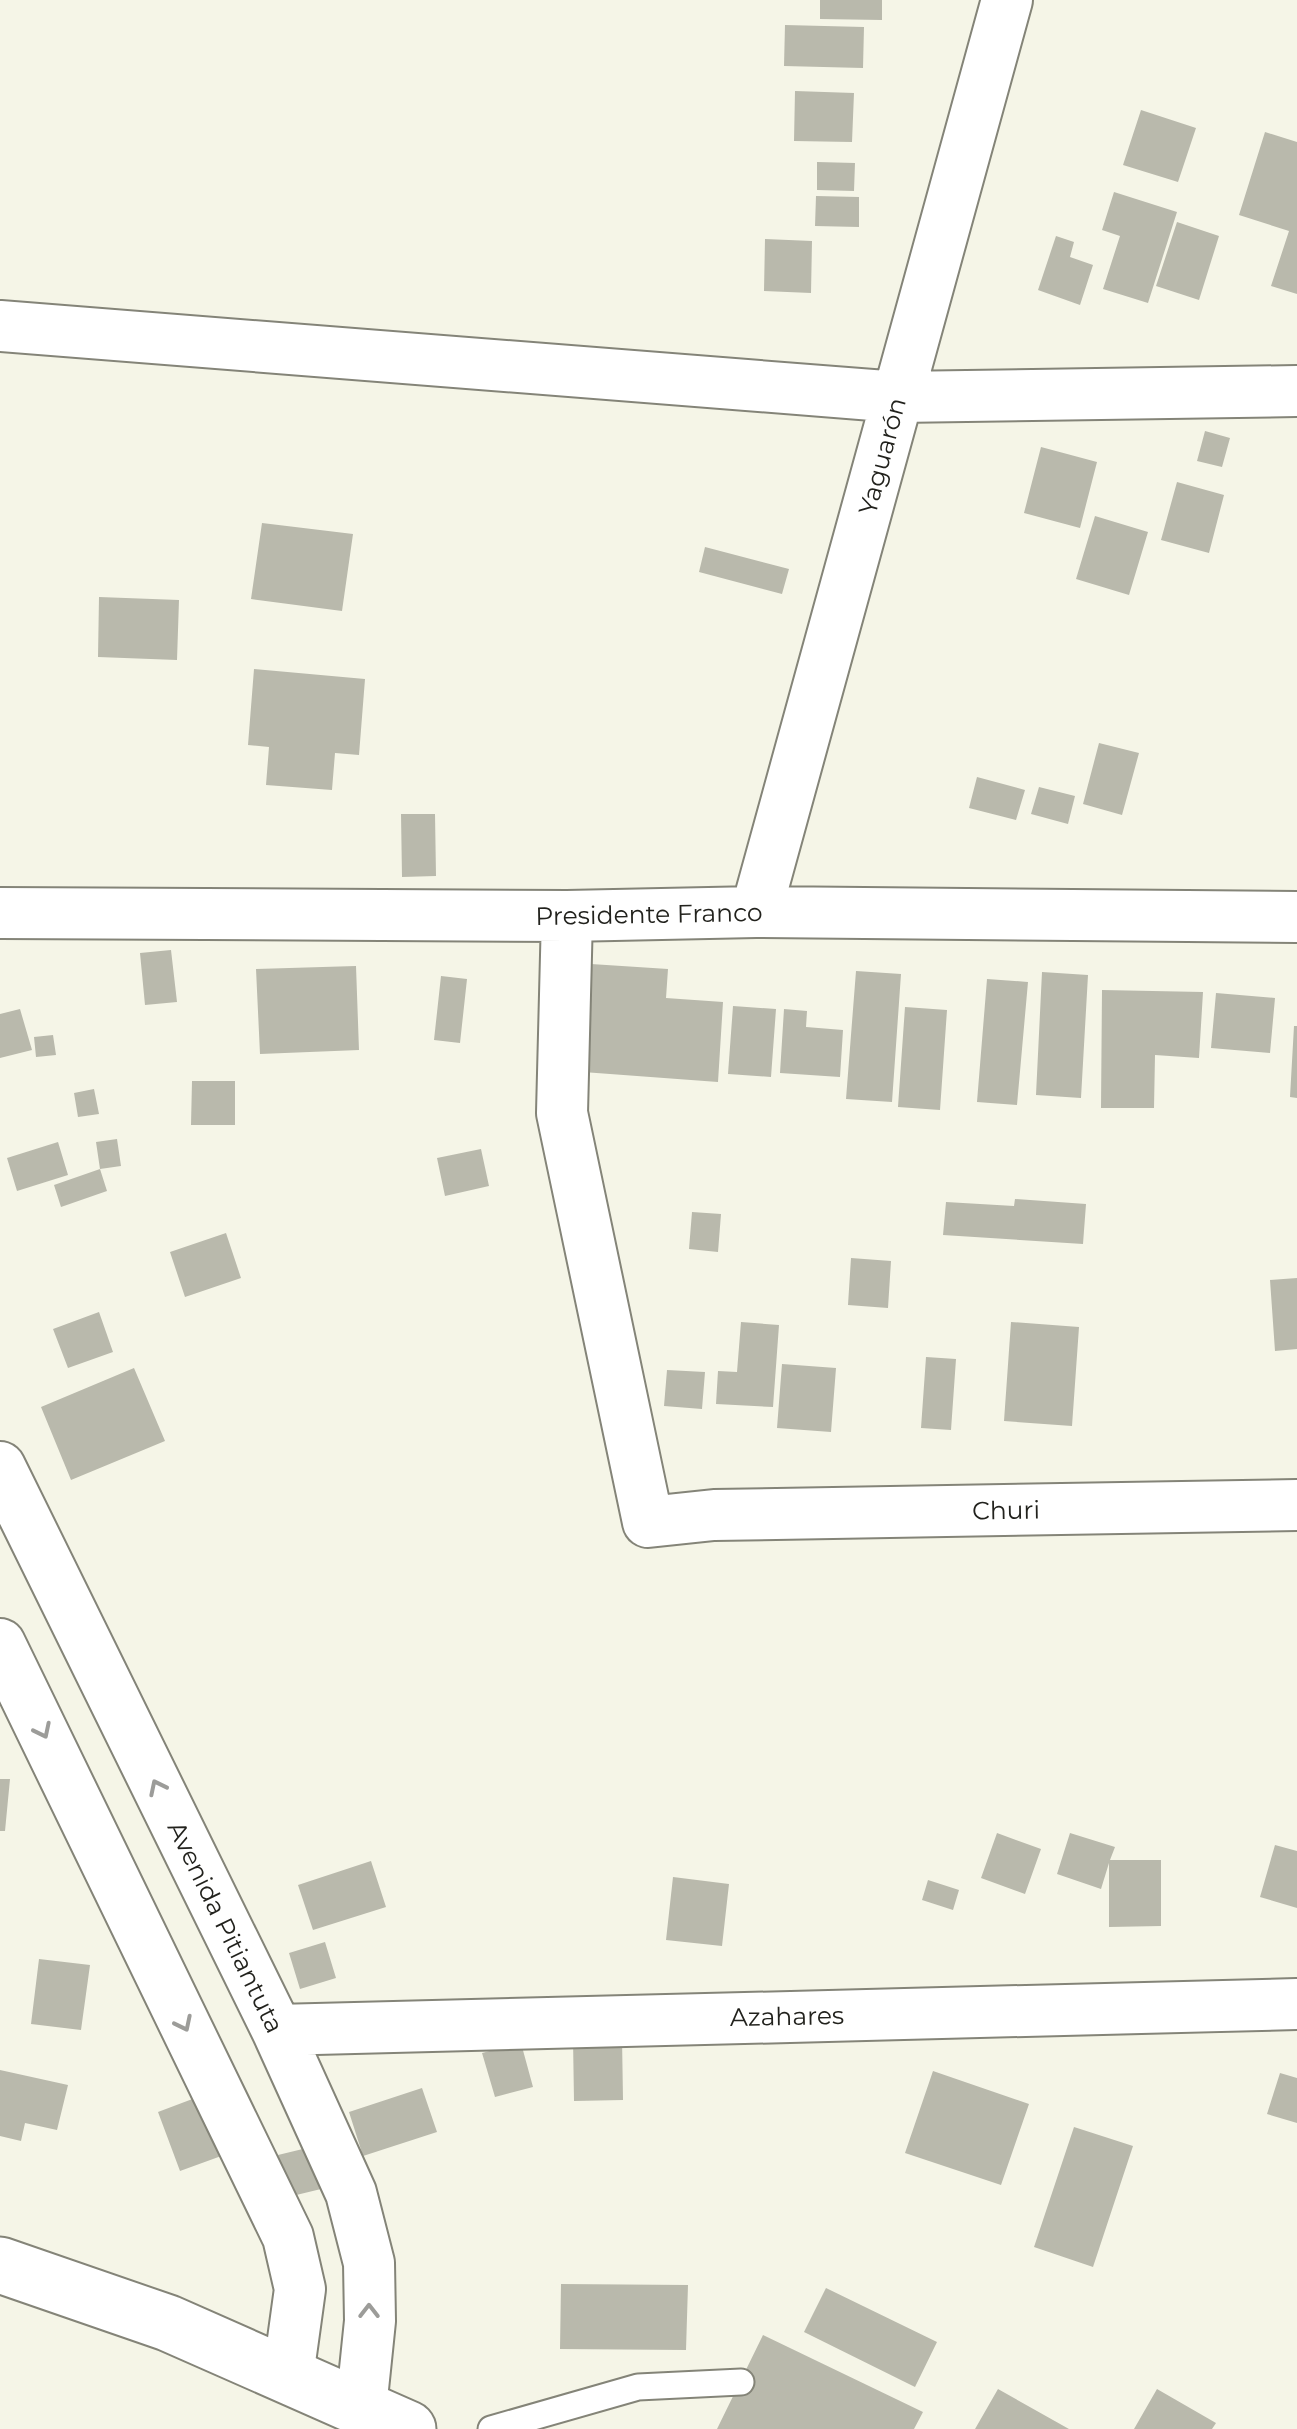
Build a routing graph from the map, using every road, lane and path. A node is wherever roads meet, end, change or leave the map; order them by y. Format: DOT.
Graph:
graph roads {
  1 [pos="1007,0"];
  2 [pos="0,326"];
  3 [pos="1297,390"];
  4 [pos="898,398"];
  5 [pos="756,912"];
  6 [pos="0,913"];
  7 [pos="567,916"];
  8 [pos="1297,917"];
  9 [pos="0,1467"];
  10 [pos="1297,1505"];
  11 [pos="0,1644"];
  12 [pos="1297,2004"];
  13 [pos="277,2030"];
  14 [pos="0,2265"];
  15 [pos="288,2376"];
  16 [pos="740,2382"];
  17 [pos="384,2419"];
  18 [pos="491,2429"];
  1 -- 4 [label="street, Yaguarón"];
  2 -- 4 [label="street"];
  3 -- 4 [label="street"];
  4 -- 5 [label="street, Yaguarón"];
  5 -- 7 [label="street, Presidente Franco"];
  5 -- 8 [label="street, Presidente Franco"];
  6 -- 7 [label="street, Presidente Franco"];
  7 -- 10 [label="street, Churi"];
  13 -- 9 [label="street, Avenida Pitiantuta, one-way"];
  11 -- 15 [label="street, one-way"];
  12 -- 13 [label="street, Azahares"];
  17 -- 13 [label="street, Avenida Pitiantuta, one-way"];
  14 -- 15 [label="main road"];
  15 -- 17 [label="main road"];
  16 -- 18 [label="lane"];
}
